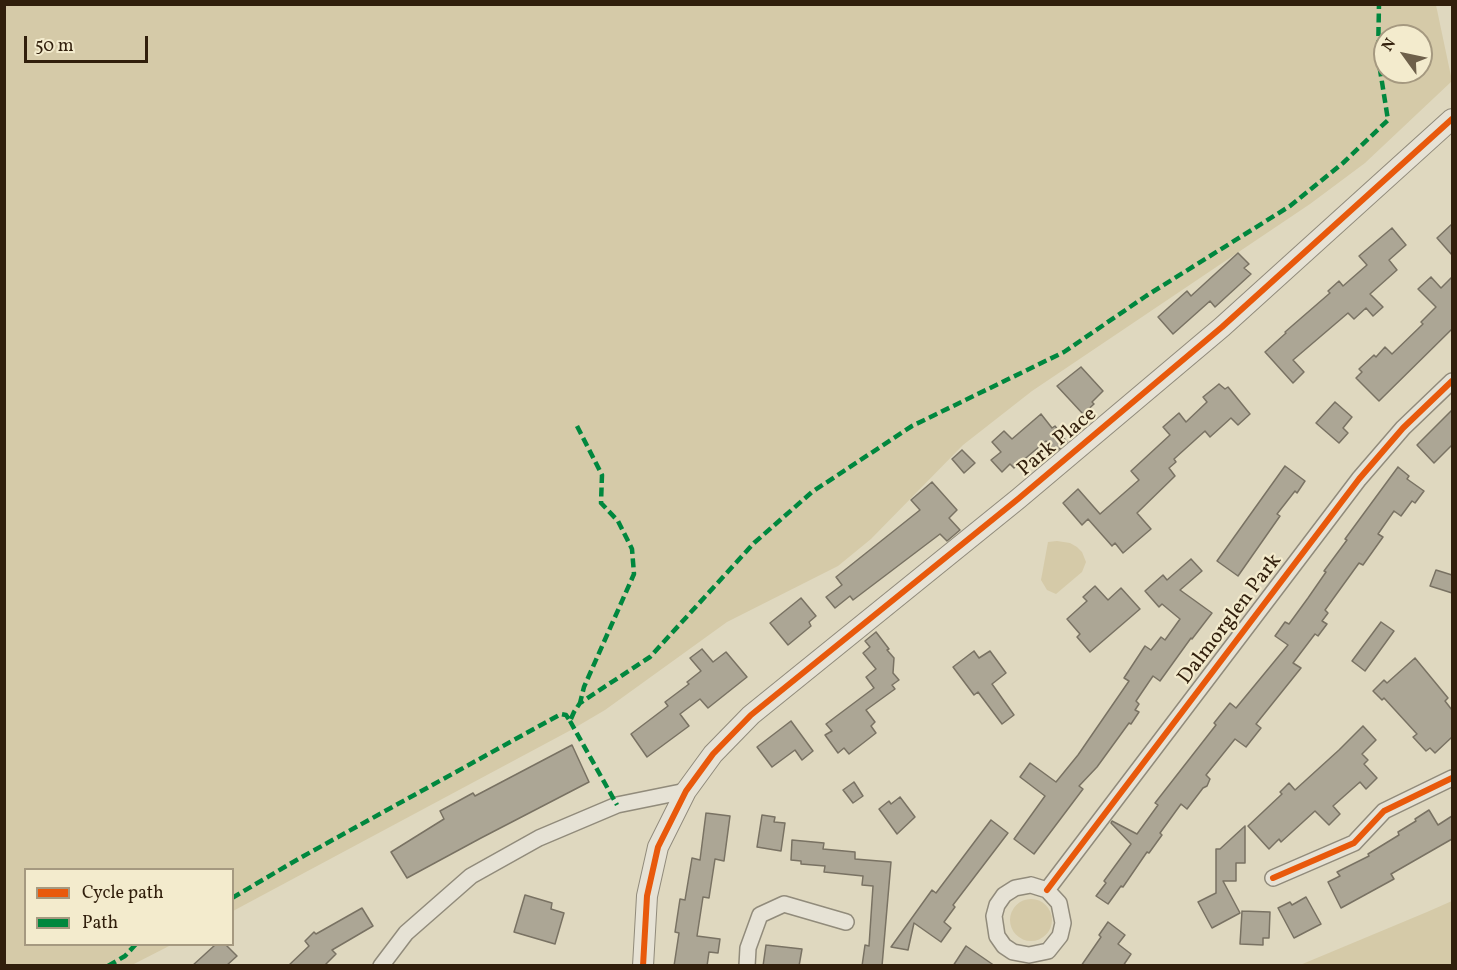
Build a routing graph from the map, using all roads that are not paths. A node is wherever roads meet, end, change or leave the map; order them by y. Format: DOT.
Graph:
graph roads {
  1 [pos="1452,119"];
  2 [pos="1452,381"];
  3 [pos="1452,778"];
  4 [pos="686,790"];
  5 [pos="1273,878"];
  6 [pos="1047,890"];
  7 [pos="846,922"];
  8 [pos="381,966"];
  9 [pos="643,966"];
  10 [pos="747,966"];
  1 -- 4 [label="street, Park Place"];
  2 -- 6 [label="street, Dalmorglen Park"];
  3 -- 5 [label="street"];
  4 -- 8 [label="street"];
  4 -- 9 [label="street, Park Place"];
  6 -- 6 [label="street"];
  7 -- 10 [label="street"];
}
